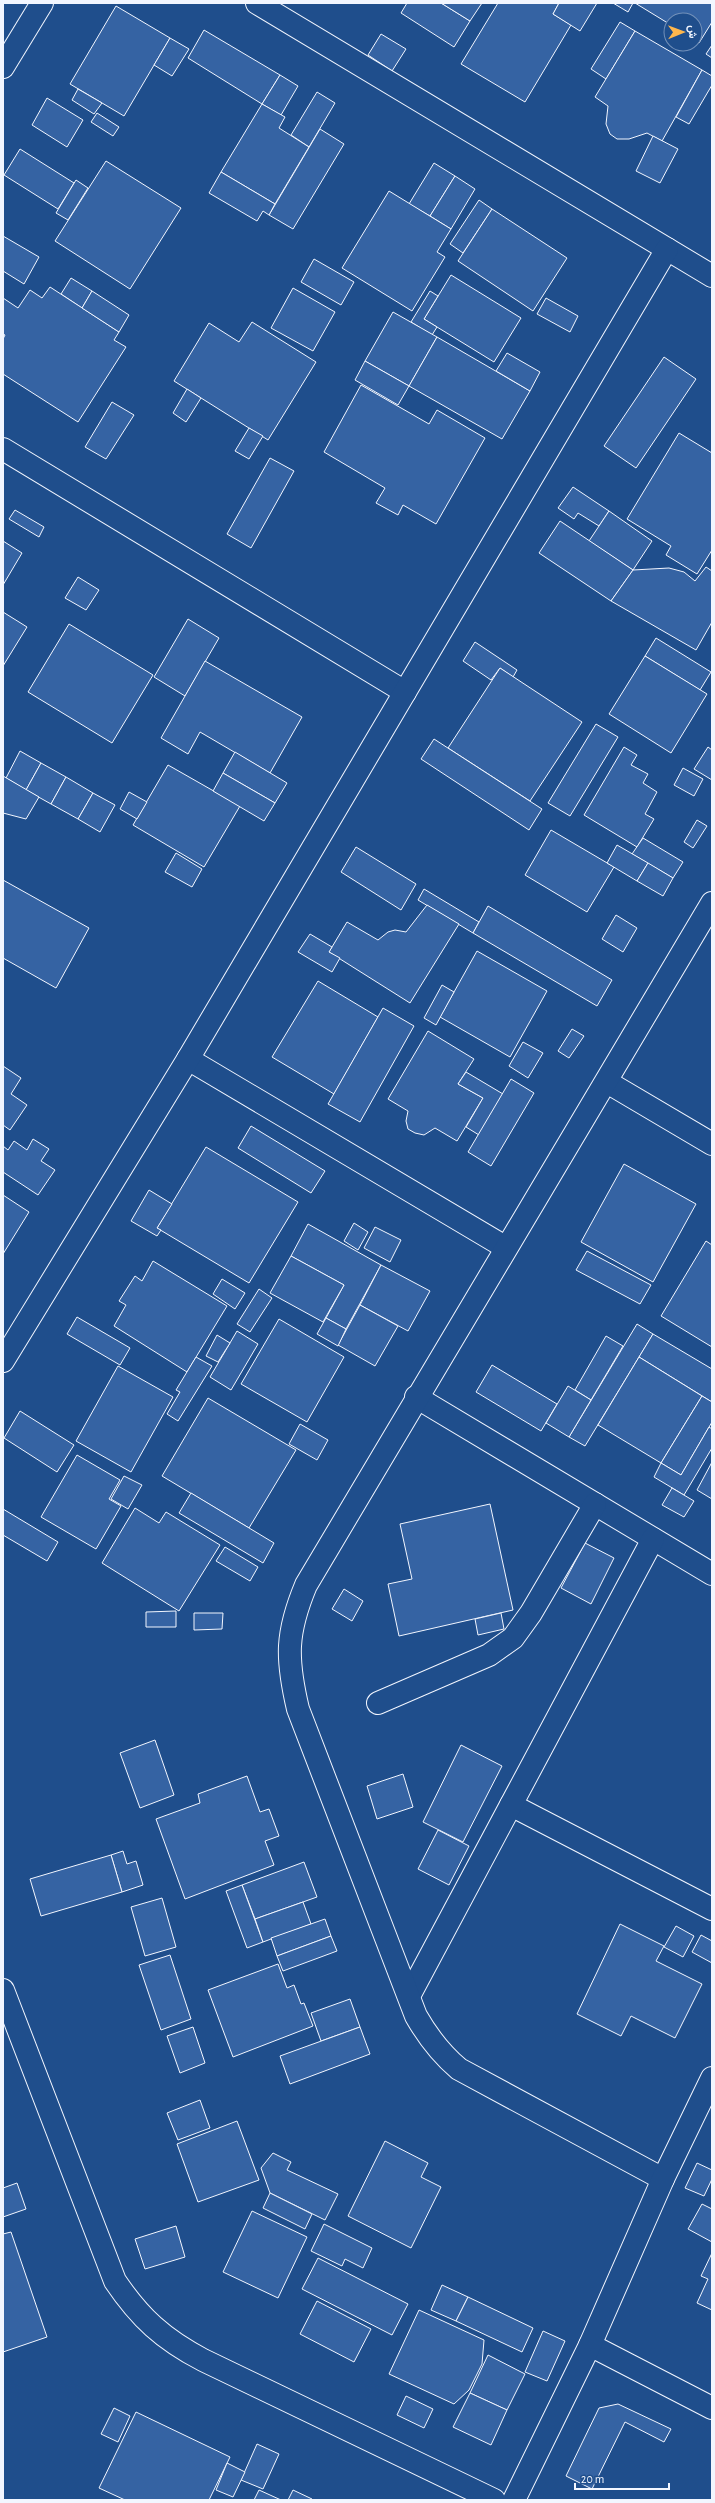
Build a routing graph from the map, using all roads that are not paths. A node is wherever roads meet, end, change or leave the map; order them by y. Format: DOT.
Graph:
graph roads {
  1 [pos="42,3"];
  2 [pos="257,3"];
  3 [pos="3,67"];
  4 [pos="667,249"];
  5 [pos="712,276"];
  6 [pos="3,449"];
  7 [pos="405,692"];
  8 [pos="712,903"];
  9 [pos="188,1059"];
  10 [pos="607,1082"];
  11 [pos="712,1144"];
  12 [pos="505,1247"];
  13 [pos="3,1361"];
  14 [pos="416,1397"];
  15 [pos="595,1504"];
  16 [pos="653,1539"];
  17 [pos="712,1574"];
  18 [pos="378,1703"];
  19 [pos="511,1805"];
  20 [pos="712,1909"];
  21 [pos="3,1990"];
  22 [pos="409,1996"];
  23 [pos="8,2019"];
  24 [pos="712,2078"];
  25 [pos="663,2179"];
  26 [pos="590,2345"];
  27 [pos="712,2408"];
  28 [pos="494,2500"];
  29 [pos="514,2500"];
  1 -- 3 [label="street"];
  2 -- 4 [label="street"];
  4 -- 5 [label="street"];
  4 -- 7 [label="street"];
  6 -- 7 [label="street"];
  7 -- 9 [label="street"];
  8 -- 10 [label="street"];
  9 -- 12 [label="street"];
  9 -- 13 [label="street"];
  10 -- 11 [label="street"];
  10 -- 12 [label="street"];
  12 -- 14 [label="street"];
  14 -- 15 [label="street"];
  14 -- 22 [label="street"];
  15 -- 16 [label="street"];
  15 -- 18 [label="street"];
  16 -- 17 [label="street"];
  16 -- 19 [label="street"];
  19 -- 20 [label="street"];
  19 -- 22 [label="street"];
  21 -- 23 [label="street"];
  22 -- 25 [label="street"];
  23 -- 28 [label="street"];
  24 -- 25 [label="street"];
  25 -- 26 [label="street"];
  26 -- 27 [label="street"];
  26 -- 29 [label="street"];
}
